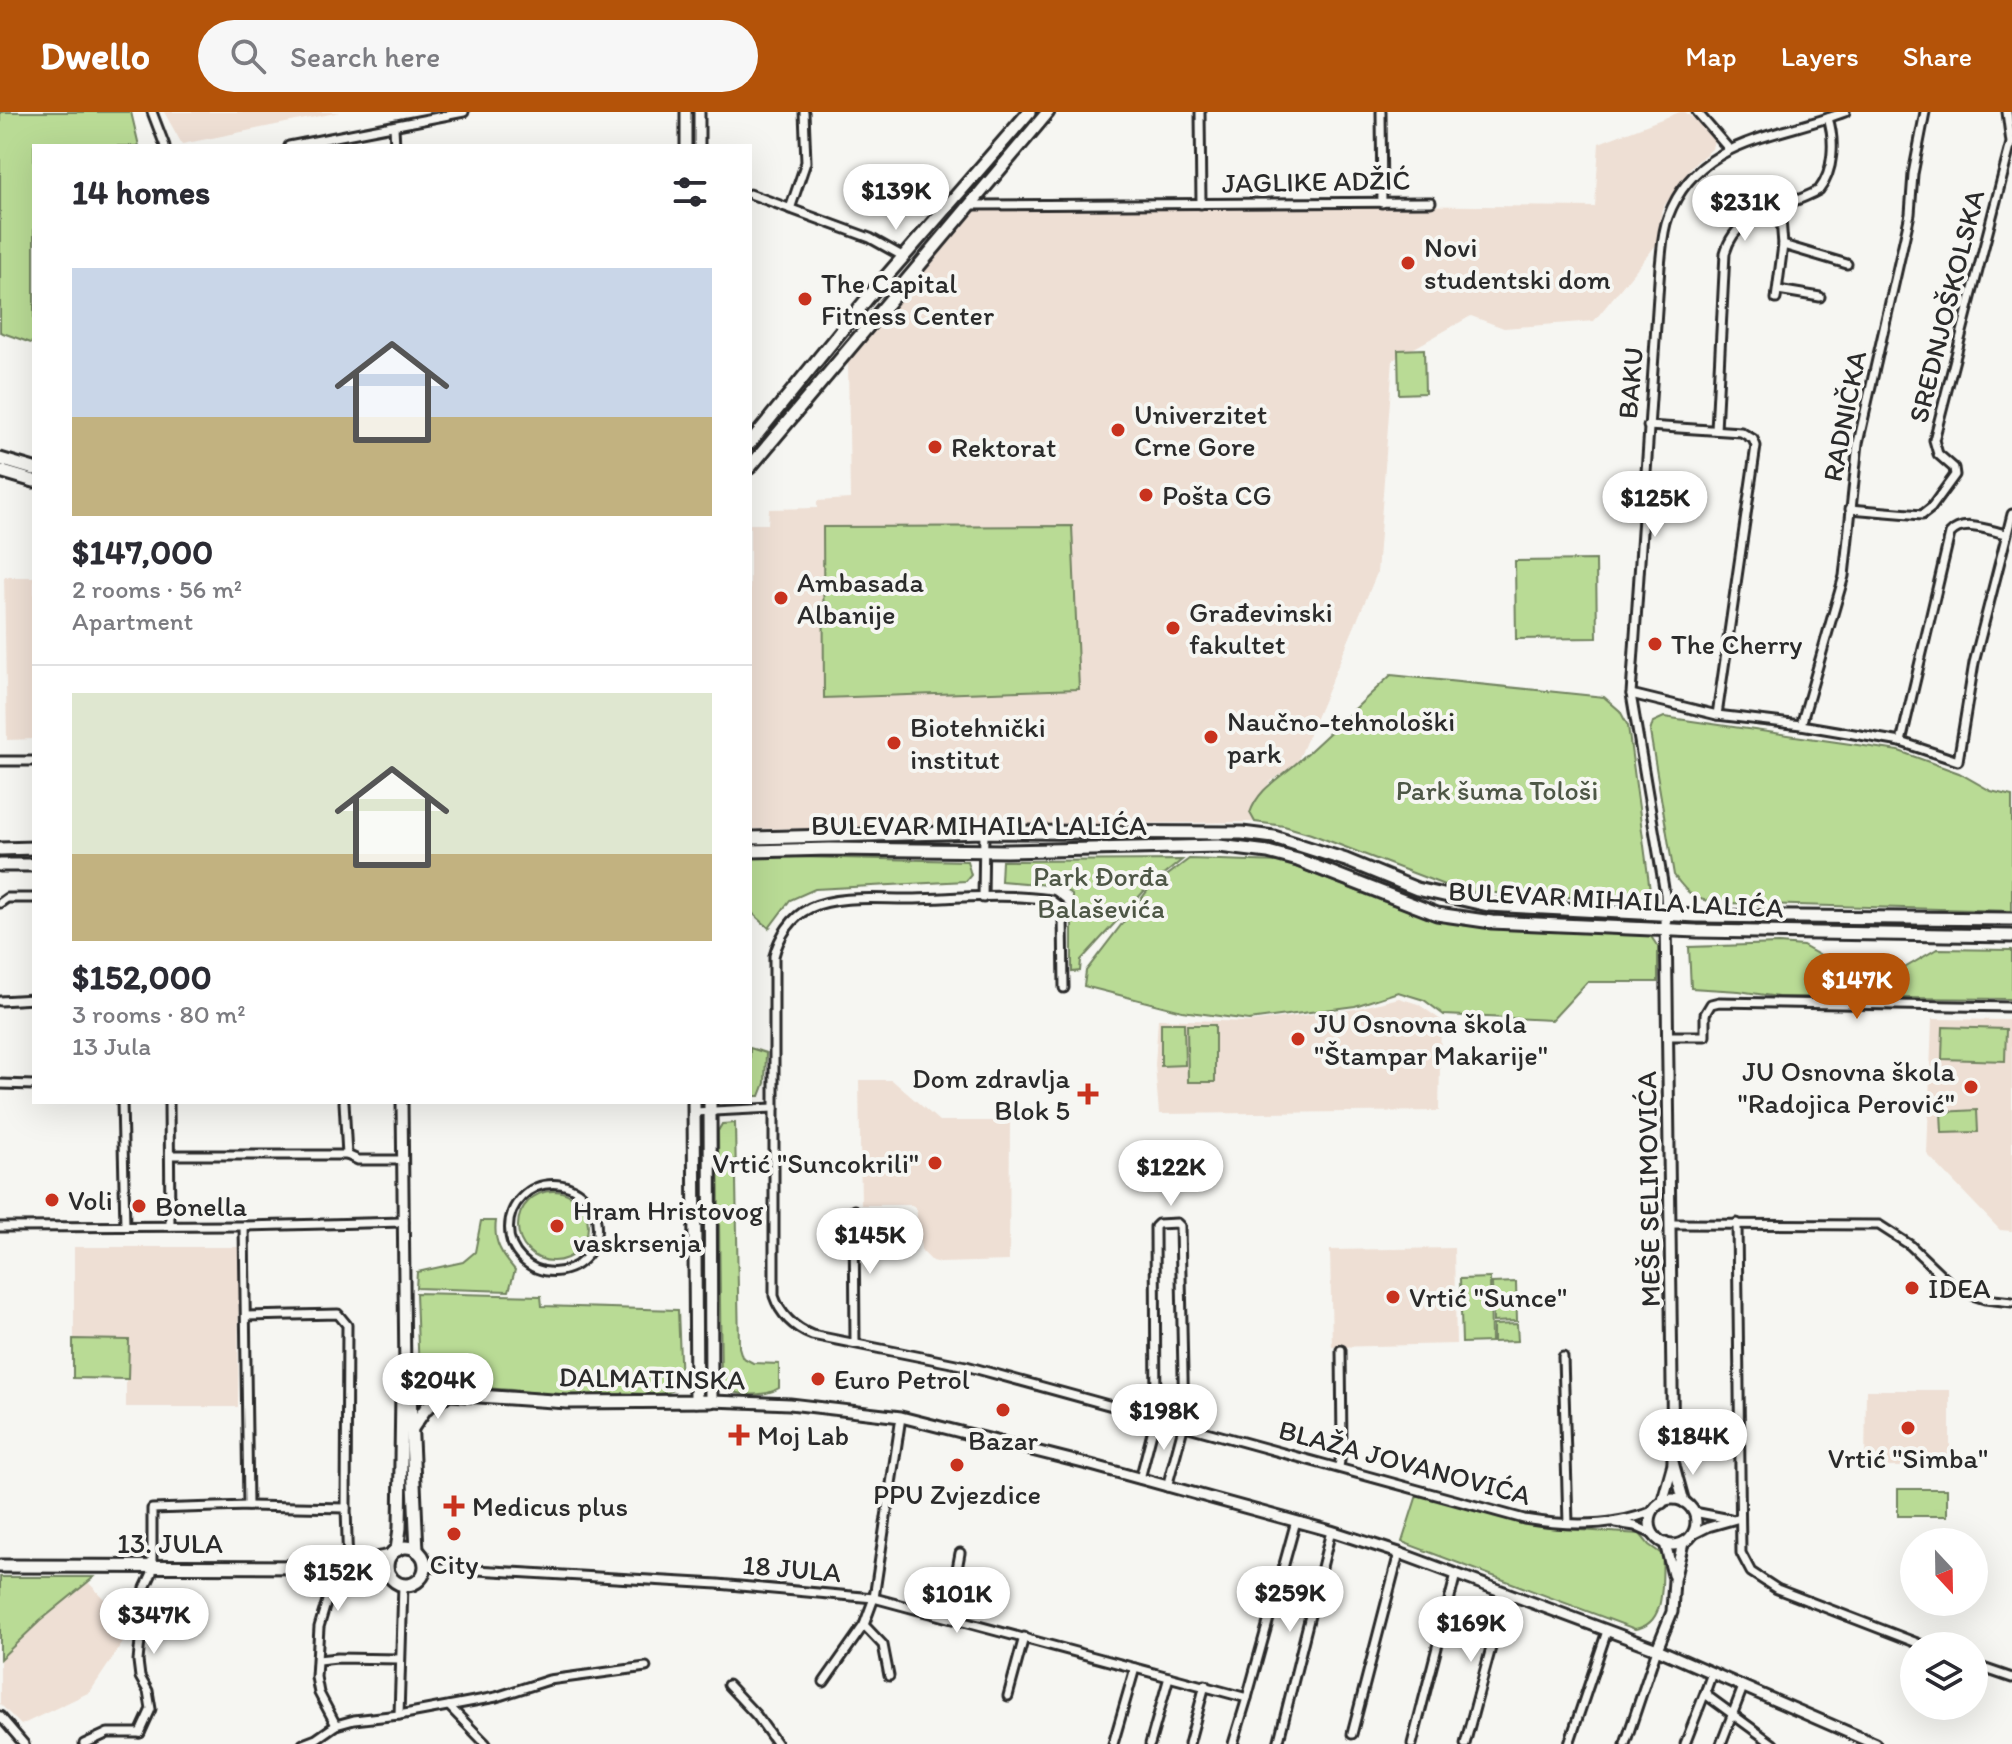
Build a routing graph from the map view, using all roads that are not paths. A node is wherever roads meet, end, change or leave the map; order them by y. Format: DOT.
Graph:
graph roads {
  1 [pos="152,112"];
  2 [pos="464,112"];
  3 [pos="686,112"];
  4 [pos="699,112"];
  5 [pos="804,112"];
  6 [pos="1029,112"];
  7 [pos="1048,112"];
  8 [pos="1200,112"];
  9 [pos="1381,112"];
  10 [pos="1697,112"];
  11 [pos="1845,112"];
  12 [pos="1925,112"];
  13 [pos="2007,112"];
  14 [pos="1828,118"];
  15 [pos="394,127"];
  16 [pos="2012,138"];
  17 [pos="164,144"];
  18 [pos="300,144"];
  19 [pos="395,144"];
  20 [pos="686,144"];
  21 [pos="699,144"];
  22 [pos="1729,149"];
  23 [pos="752,195"];
  24 [pos="1431,202"];
  25 [pos="1382,203"];
  26 [pos="1201,204"];
  27 [pos="968,205"];
  28 [pos="1780,206"];
  29 [pos="790,209"];
  30 [pos="1783,245"];
  31 [pos="904,257"];
  32 [pos="1847,264"];
  33 [pos="1778,290"];
  34 [pos="1820,297"];
  35 [pos="1776,299"];
  36 [pos="1648,426"];
  37 [pos="1716,430"];
  38 [pos="752,441"];
  39 [pos="0,459"];
  40 [pos="752,465"];
  41 [pos="32,468"];
  42 [pos="0,471"];
  43 [pos="32,480"];
  44 [pos="1850,509"];
  45 [pos="2012,514"];
  46 [pos="2006,534"];
  47 [pos="1631,694"];
  48 [pos="1717,715"];
  49 [pos="1801,725"];
  50 [pos="1901,742"];
  51 [pos="0,761"];
  52 [pos="32,761"];
  53 [pos="984,832"];
  54 [pos="752,838"];
  55 [pos="32,848"];
  56 [pos="0,849"];
  57 [pos="752,851"];
  58 [pos="983,851"];
  59 [pos="0,865"];
  60 [pos="32,865"];
  61 [pos="32,898"];
  62 [pos="983,898"];
  63 [pos="0,903"];
  64 [pos="1666,915"];
  65 [pos="2012,919"];
  66 [pos="1666,930"];
  67 [pos="2012,936"];
  68 [pos="1064,988"];
  69 [pos="32,999"];
  70 [pos="0,1001"];
  71 [pos="2012,1007"];
  72 [pos="1668,1036"];
  73 [pos="0,1084"];
  74 [pos="32,1085"];
  75 [pos="122,1104"];
  76 [pos="169,1104"];
  77 [pos="344,1104"];
  78 [pos="402,1104"];
  79 [pos="694,1107"];
  80 [pos="710,1107"];
  81 [pos="774,1108"];
  82 [pos="170,1155"];
  83 [pos="347,1155"];
  84 [pos="403,1160"];
  85 [pos="854,1210"];
  86 [pos="594,1212"];
  87 [pos="404,1222"];
  88 [pos="1737,1223"];
  89 [pos="1670,1224"];
  90 [pos="125,1226"];
  91 [pos="170,1226"];
  92 [pos="244,1226"];
  93 [pos="0,1227"];
  94 [pos="2012,1302"];
  95 [pos="246,1316"];
  96 [pos="855,1342"];
  97 [pos="1341,1350"];
  98 [pos="1563,1357"];
  99 [pos="406,1393"];
  100 [pos="451,1394"];
  101 [pos="696,1401"];
  102 [pos="711,1401"];
  103 [pos="901,1417"];
  104 [pos="1156,1417"];
  105 [pos="1184,1424"];
  106 [pos="411,1431"];
  107 [pos="1673,1462"];
  108 [pos="1339,1467"];
  109 [pos="1140,1479"];
  110 [pos="1167,1487"];
  111 [pos="1684,1502"];
  112 [pos="1662,1503"];
  113 [pos="248,1506"];
  114 [pos="346,1508"];
  115 [pos="1653,1511"];
  116 [pos="1694,1512"];
  117 [pos="1736,1519"];
  118 [pos="1296,1521"];
  119 [pos="1609,1522"];
  120 [pos="1568,1523"];
  121 [pos="1331,1531"];
  122 [pos="1655,1535"];
  123 [pos="1692,1535"];
  124 [pos="1665,1543"];
  125 [pos="1683,1543"];
  126 [pos="417,1551"];
  127 [pos="394,1553"];
  128 [pos="960,1553"];
  129 [pos="1399,1553"];
  130 [pos="0,1566"];
  131 [pos="341,1567"];
  132 [pos="425,1567"];
  133 [pos="152,1568"];
  134 [pos="1456,1574"];
  135 [pos="390,1576"];
  136 [pos="1674,1580"];
  137 [pos="403,1585"];
  138 [pos="1506,1592"];
  139 [pos="874,1598"];
  140 [pos="948,1617"];
  141 [pos="864,1625"];
  142 [pos="1607,1631"];
  143 [pos="1900,1636"];
  144 [pos="1024,1637"];
  145 [pos="1657,1649"];
  146 [pos="400,1659"];
  147 [pos="318,1660"];
  148 [pos="646,1667"];
  149 [pos="1135,1668"];
  150 [pos="1988,1670"];
  151 [pos="1712,1673"];
  152 [pos="889,1676"];
  153 [pos="1169,1677"];
  154 [pos="2012,1678"];
  155 [pos="824,1682"];
  156 [pos="728,1685"];
  157 [pos="1205,1685"];
  158 [pos="1743,1687"];
  159 [pos="1706,1690"];
  160 [pos="1008,1696"];
  161 [pos="1247,1698"];
  162 [pos="449,1706"];
  163 [pos="399,1715"];
  164 [pos="0,1716"];
  165 [pos="1732,1716"];
  166 [pos="336,1725"];
  167 [pos="140,1733"];
  168 [pos="1352,1734"];
  169 [pos="24,1744"];
  170 [pos="84,1744"];
  171 [pos="143,1744"];
  172 [pos="303,1744"];
  173 [pos="486,1744"];
  174 [pos="777,1744"];
  175 [pos="1113,1744"];
  176 [pos="1150,1744"];
  177 [pos="1189,1744"];
  178 [pos="1233,1744"];
  179 [pos="1278,1744"];
  180 [pos="1412,1744"];
  181 [pos="1465,1744"];
  182 [pos="1569,1744"];
  183 [pos="1625,1744"];
  184 [pos="1685,1744"];
  185 [pos="1721,1744"];
  186 [pos="1773,1744"];
  187 [pos="1875,1744"];
  1 -- 17 [label="street"];
  2 -- 15 [label="street"];
  3 -- 20 [label="street"];
  4 -- 21 [label="street"];
  5 -- 29 [label="street"];
  6 -- 31 [label="main road"];
  7 -- 27 [label="main road"];
  8 -- 26 [label="street, JAGLIKE ADŽIĆ"];
  9 -- 25 [label="street"];
  10 -- 22 [label="street"];
  11 -- 14 [label="street, BAKU"];
  12 -- 44 [label="street, RADNIČKA"];
  13 -- 16 [label="street, SREDNJOŠKOLSKA"];
  14 -- 22 [label="street, BAKU"];
  14 -- 28 [label="street"];
  15 -- 18 [label="street"];
  15 -- 19 [label="street"];
  16 -- 44 [label="street, SREDNJOŠKOLSKA"];
  22 -- 36 [label="street, BAKU"];
  23 -- 29 [label="street"];
  24 -- 25 [label="street, JAGLIKE ADŽIĆ"];
  25 -- 26 [label="street, JAGLIKE ADŽIĆ"];
  26 -- 27 [label="street, JAGLIKE ADŽIĆ"];
  27 -- 40 [label="main road"];
  28 -- 30 [label="street"];
  28 -- 37 [label="street"];
  29 -- 31 [label="street"];
  30 -- 32 [label="street"];
  30 -- 33 [label="street"];
  31 -- 38 [label="main road"];
  33 -- 34 [label="street"];
  33 -- 35 [label="street"];
  36 -- 37 [label="street"];
  36 -- 47 [label="street, BAKU"];
  37 -- 48 [label="street"];
  39 -- 41 [label="main road"];
  42 -- 43 [label="main road"];
  44 -- 49 [label="street, RADNIČKA"];
  45 -- 46 [label="street"];
  46 -- 50 [label="street"];
  46 -- 50 [label="street"];
  47 -- 48 [label="street"];
  47 -- 64 [label="street, BAKU"];
  48 -- 49 [label="street"];
  49 -- 50 [label="street"];
  51 -- 52 [label="street"];
  53 -- 54 [label="main road, BULEVAR MIHAILA LALIĆA"];
  53 -- 58 [label="street"];
  53 -- 64 [label="main road, BULEVAR MIHAILA LALIĆA"];
  55 -- 56 [label="main road"];
  57 -- 58 [label="main road, BULEVAR MIHAILA LALIĆA"];
  58 -- 62 [label="street"];
  58 -- 66 [label="main road, BULEVAR MIHAILA LALIĆA"];
  59 -- 60 [label="main road"];
  61 -- 63 [label="street"];
  62 -- 68 [label="street"];
  62 -- 81 [label="street"];
  64 -- 65 [label="main road, BULEVAR MIHAILA LALIĆA"];
  64 -- 66 [label="street, MEŠE SELIMOVIĆA"];
  66 -- 67 [label="main road, BULEVAR MIHAILA LALIĆA"];
  66 -- 72 [label="street, MEŠE SELIMOVIĆA"];
  69 -- 70 [label="street"];
  71 -- 72 [label="street"];
  72 -- 89 [label="street, MEŠE SELIMOVIĆA"];
  73 -- 74 [label="street"];
  75 -- 90 [label="street"];
  76 -- 82 [label="street"];
  77 -- 83 [label="street"];
  78 -- 84 [label="street"];
  79 -- 80 [label="street"];
  79 -- 101 [label="main road"];
  80 -- 81 [label="street"];
  80 -- 102 [label="main road"];
  81 -- 96 [label="street, BLAŽA JOVANOVIĆA"];
  82 -- 83 [label="street"];
  82 -- 91 [label="street"];
  83 -- 84 [label="street"];
  84 -- 87 [label="street"];
  85 -- 96 [label="street"];
  86 -- 86 [label="street"];
  87 -- 92 [label="street"];
  87 -- 99 [label="street"];
  88 -- 89 [label="street"];
  88 -- 94 [label="street"];
  88 -- 117 [label="street"];
  89 -- 107 [label="street, MEŠE SELIMOVIĆA"];
  90 -- 91 [label="street"];
  90 -- 93 [label="street"];
  91 -- 92 [label="street"];
  92 -- 95 [label="street"];
  95 -- 113 [label="street"];
  95 -- 114 [label="street"];
  96 -- 104 [label="street, BLAŽA JOVANOVIĆA"];
  97 -- 108 [label="street"];
  98 -- 120 [label="street"];
  99 -- 100 [label="main road, DALMATINSKA"];
  99 -- 106 [label="main road"];
  99 -- 127 [label="main road"];
  100 -- 101 [label="main road, DALMATINSKA"];
  100 -- 106 [label="main road"];
  101 -- 102 [label="main road, DALMATINSKA"];
  102 -- 103 [label="street, DALMATINSKA"];
  103 -- 109 [label="street, DALMATINSKA"];
  103 -- 139 [label="street"];
  104 -- 105 [label="street, BLAŽA JOVANOVIĆA"];
  104 -- 105 [label="street"];
  104 -- 109 [label="street"];
  105 -- 108 [label="street, BLAŽA JOVANOVIĆA"];
  105 -- 110 [label="street"];
  106 -- 126 [label="main road"];
  107 -- 111 [label="street, MEŠE SELIMOVIĆA"];
  107 -- 112 [label="street, MEŠE SELIMOVIĆA"];
  108 -- 120 [label="street, BLAŽA JOVANOVIĆA"];
  109 -- 110 [label="street, DALMATINSKA"];
  110 -- 118 [label="street, DALMATINSKA"];
  111 -- 112 [label="street"];
  111 -- 116 [label="street"];
  112 -- 115 [label="street"];
  113 -- 114 [label="street"];
  113 -- 133 [label="street"];
  114 -- 131 [label="street"];
  115 -- 119 [label="street, BLAŽA JOVANOVIĆA"];
  115 -- 122 [label="street"];
  116 -- 117 [label="street"];
  116 -- 123 [label="street"];
  117 -- 123 [label="street"];
  117 -- 143 [label="street"];
  118 -- 121 [label="street, DALMATINSKA"];
  118 -- 161 [label="street"];
  119 -- 120 [label="street, BLAŽA JOVANOVIĆA"];
  119 -- 122 [label="street, BLAŽA JOVANOVIĆA"];
  121 -- 129 [label="street, DALMATINSKA"];
  121 -- 179 [label="street"];
  122 -- 124 [label="street"];
  123 -- 125 [label="street"];
  124 -- 125 [label="street"];
  124 -- 136 [label="street"];
  125 -- 136 [label="street"];
  126 -- 127 [label="main road"];
  126 -- 132 [label="main road"];
  127 -- 131 [label="main road"];
  127 -- 135 [label="main road"];
  128 -- 140 [label="street"];
  129 -- 134 [label="street, DALMATINSKA"];
  129 -- 168 [label="street"];
  130 -- 133 [label="main road, 13. JULA"];
  131 -- 133 [label="main road, 13. JULA"];
  131 -- 135 [label="main road"];
  131 -- 147 [label="street"];
  132 -- 137 [label="main road"];
  132 -- 139 [label="street, 18 JULA"];
  133 -- 167 [label="street"];
  134 -- 138 [label="street, DALMATINSKA"];
  134 -- 180 [label="street"];
  135 -- 137 [label="main road"];
  136 -- 145 [label="street"];
  137 -- 146 [label="street"];
  138 -- 142 [label="street, DALMATINSKA"];
  138 -- 181 [label="street"];
  139 -- 140 [label="street, 18 JULA"];
  139 -- 141 [label="street"];
  140 -- 144 [label="street, 18 JULA"];
  141 -- 152 [label="street"];
  141 -- 155 [label="street"];
  142 -- 145 [label="street, DALMATINSKA"];
  142 -- 182 [label="street"];
  144 -- 149 [label="street, 18 JULA"];
  144 -- 160 [label="street"];
  145 -- 151 [label="street, DALMATINSKA"];
  145 -- 183 [label="street"];
  146 -- 147 [label="street"];
  146 -- 163 [label="street"];
  147 -- 166 [label="street"];
  148 -- 162 [label="street"];
  149 -- 153 [label="street, 18 JULA"];
  149 -- 175 [label="street"];
  150 -- 154 [label="street"];
  151 -- 158 [label="street, DALMATINSKA"];
  151 -- 159 [label="street"];
  153 -- 157 [label="street, 18 JULA"];
  153 -- 176 [label="street"];
  156 -- 174 [label="street"];
  157 -- 161 [label="street, 18 JULA"];
  157 -- 177 [label="street"];
  158 -- 165 [label="street"];
  158 -- 187 [label="street, DALMATINSKA"];
  159 -- 165 [label="street"];
  159 -- 184 [label="street"];
  161 -- 178 [label="street"];
  162 -- 163 [label="street"];
  162 -- 173 [label="street"];
  163 -- 166 [label="street"];
  164 -- 169 [label="street"];
  165 -- 185 [label="street"];
  165 -- 186 [label="street"];
  166 -- 172 [label="street"];
  167 -- 170 [label="street"];
  167 -- 171 [label="street"];
}
